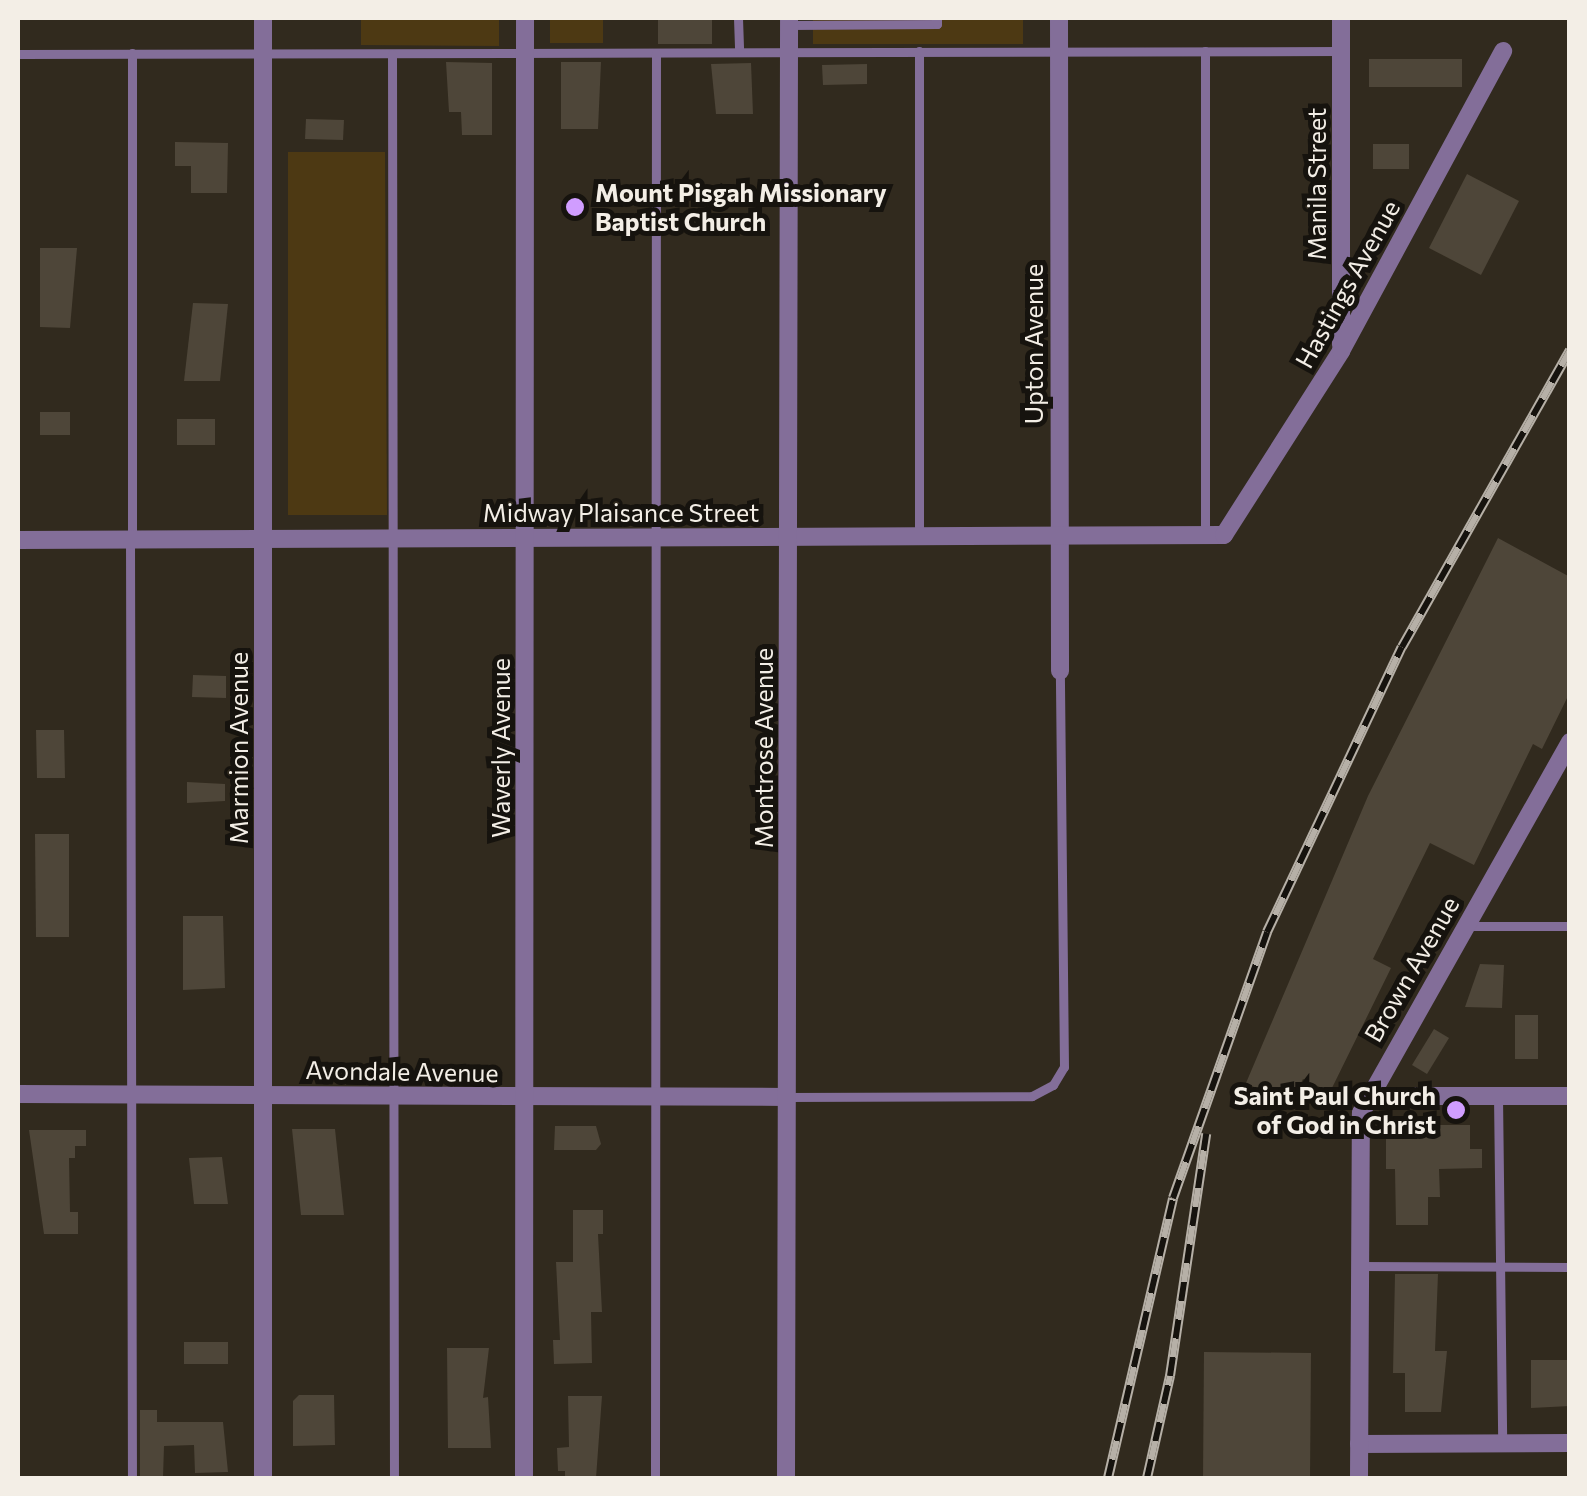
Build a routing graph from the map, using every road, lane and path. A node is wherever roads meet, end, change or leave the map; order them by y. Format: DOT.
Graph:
graph roads {
  1 [pos="263,18"];
  2 [pos="525,18"];
  3 [pos="738,18"];
  4 [pos="938,18"];
  5 [pos="1059,18"];
  6 [pos="1341,18"];
  7 [pos="789,21"];
  8 [pos="739,51"];
  9 [pos="789,51"];
  10 [pos="919,51"];
  11 [pos="1059,51"];
  12 [pos="1503,51"];
  13 [pos="1205,52"];
  14 [pos="1341,52"];
  15 [pos="132,53"];
  16 [pos="263,53"];
  17 [pos="656,53"];
  18 [pos="18,54"];
  19 [pos="392,54"];
  20 [pos="525,54"];
  21 [pos="1340,350"];
  22 [pos="1214,534"];
  23 [pos="788,536"];
  24 [pos="919,536"];
  25 [pos="1058,536"];
  26 [pos="657,537"];
  27 [pos="394,538"];
  28 [pos="526,538"];
  29 [pos="263,539"];
  30 [pos="18,540"];
  31 [pos="131,540"];
  32 [pos="1060,672"];
  33 [pos="1568,747"];
  34 [pos="1465,926"];
  35 [pos="1570,926"];
  36 [pos="18,1094"];
  37 [pos="132,1094"];
  38 [pos="263,1094"];
  39 [pos="394,1096"];
  40 [pos="1369,1096"];
  41 [pos="1498,1096"];
  42 [pos="1570,1096"];
  43 [pos="786,1097"];
  44 [pos="524,1098"];
  45 [pos="656,1098"];
  46 [pos="1359,1266"];
  47 [pos="1500,1267"];
  48 [pos="1570,1267"];
  49 [pos="1502,1443"];
  50 [pos="1570,1443"];
  51 [pos="1359,1444"];
  52 [pos="132,1478"];
  53 [pos="263,1478"];
  54 [pos="394,1478"];
  55 [pos="524,1478"];
  56 [pos="655,1478"];
  57 [pos="786,1478"];
  58 [pos="1359,1478"];
  1 -- 16 [label="street, Marmion Avenue"];
  2 -- 20 [label="street, Waverly Avenue"];
  3 -- 8 [label="lane"];
  4 -- 7 [label="lane"];
  5 -- 11 [label="street, Upton Avenue"];
  6 -- 14 [label="street, Manila Street"];
  7 -- 9 [label="street, Montrose Avenue"];
  8 -- 9 [label="lane"];
  8 -- 17 [label="lane"];
  9 -- 10 [label="lane"];
  9 -- 23 [label="street, Montrose Avenue"];
  10 -- 11 [label="lane"];
  10 -- 24 [label="lane"];
  11 -- 13 [label="lane"];
  11 -- 25 [label="street, Upton Avenue"];
  12 -- 21 [label="street, Hastings Avenue"];
  13 -- 14 [label="lane"];
  13 -- 22 [label="lane"];
  14 -- 21 [label="street, Manila Street"];
  15 -- 16 [label="lane"];
  15 -- 18 [label="lane"];
  15 -- 31 [label="lane"];
  16 -- 19 [label="lane"];
  16 -- 29 [label="street, Marmion Avenue"];
  17 -- 20 [label="lane"];
  17 -- 26 [label="lane"];
  19 -- 20 [label="lane"];
  19 -- 27 [label="lane"];
  20 -- 28 [label="street, Waverly Avenue"];
  21 -- 22 [label="street, Hastings Avenue"];
  22 -- 25 [label="street, Midway Plaisance Street"];
  23 -- 24 [label="street, Midway Plaisance Street"];
  23 -- 26 [label="street, Midway Plaisance Street"];
  23 -- 43 [label="street, Montrose Avenue"];
  24 -- 25 [label="street, Midway Plaisance Street"];
  25 -- 32 [label="street, Upton Avenue"];
  26 -- 28 [label="street, Midway Plaisance Street"];
  26 -- 45 [label="lane"];
  27 -- 28 [label="street, Midway Plaisance Street"];
  27 -- 29 [label="street, Midway Plaisance Street"];
  27 -- 39 [label="lane"];
  28 -- 44 [label="street, Waverly Avenue"];
  29 -- 31 [label="street, Midway Plaisance Street"];
  29 -- 38 [label="street, Marmion Avenue"];
  30 -- 31 [label="street, Midway Plaisance Street"];
  31 -- 37 [label="lane"];
  32 -- 43 [label="lane"];
  33 -- 34 [label="street, Brown Avenue"];
  34 -- 35 [label="lane"];
  34 -- 40 [label="street, Brown Avenue"];
  36 -- 37 [label="street, Avondale Avenue"];
  37 -- 38 [label="street, Avondale Avenue"];
  37 -- 52 [label="lane"];
  38 -- 39 [label="street, Avondale Avenue"];
  38 -- 53 [label="street, Marmion Avenue"];
  39 -- 44 [label="street, Avondale Avenue"];
  39 -- 54 [label="lane"];
  40 -- 41 [label="street"];
  40 -- 46 [label="street, Brown Avenue"];
  41 -- 42 [label="street"];
  41 -- 47 [label="lane"];
  43 -- 45 [label="street, Avondale Avenue"];
  43 -- 57 [label="street, Montrose Avenue"];
  44 -- 45 [label="street, Avondale Avenue"];
  44 -- 55 [label="street, Waverly Avenue"];
  45 -- 56 [label="lane"];
  46 -- 47 [label="lane"];
  46 -- 51 [label="street, Brown Avenue"];
  47 -- 48 [label="lane"];
  47 -- 49 [label="lane"];
  49 -- 50 [label="street"];
  49 -- 51 [label="street"];
  51 -- 58 [label="street, Brown Avenue"];
}
